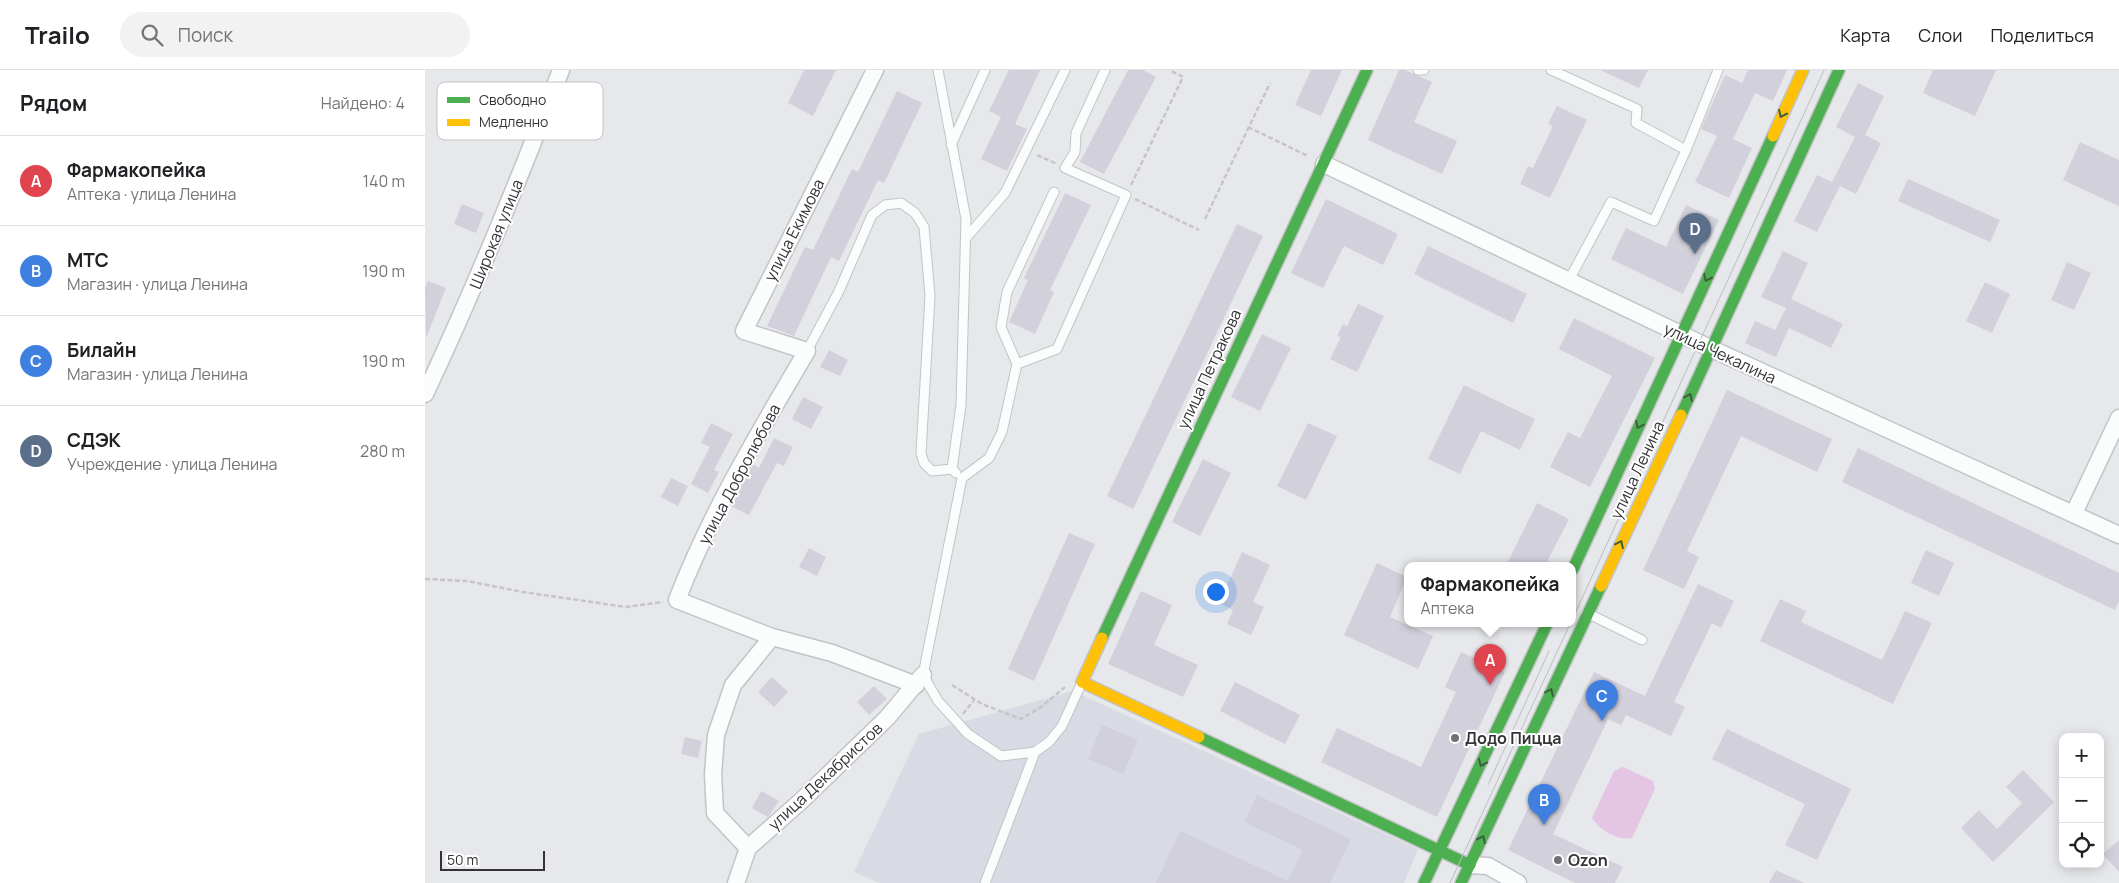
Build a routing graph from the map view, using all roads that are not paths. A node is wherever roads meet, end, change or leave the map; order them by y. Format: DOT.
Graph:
graph roads {
  1 [pos="561,70"];
  2 [pos="875,70"];
  3 [pos="938,70"];
  4 [pos="985,70"];
  5 [pos="1065,70"];
  6 [pos="1105,70"];
  7 [pos="1367,70"];
  8 [pos="1418,70"];
  9 [pos="1424,70"];
  10 [pos="1551,70"];
  11 [pos="1718,70"];
  12 [pos="1803,70"];
  13 [pos="1839,70"];
  14 [pos="556,82"];
  15 [pos="533,140"];
  16 [pos="951,145"];
  17 [pos="1686,150"];
  18 [pos="1324,164"];
  19 [pos="1054,192"];
  20 [pos="966,238"];
  21 [pos="1569,280"];
  22 [pos="1681,335"];
  23 [pos="1711,349"];
  24 [pos="807,351"];
  25 [pos="1017,364"];
  26 [pos="425,394"];
  27 [pos="2119,418"];
  28 [pos="952,469"];
  29 [pos="962,478"];
  30 [pos="2074,514"];
  31 [pos="2119,535"];
  32 [pos="1576,562"];
  33 [pos="1587,613"];
  34 [pos="1546,627"];
  35 [pos="772,637"];
  36 [pos="1642,640"];
  37 [pos="920,680"];
  38 [pos="1082,682"];
  39 [pos="1035,752"];
  40 [pos="748,848"];
  41 [pos="1440,850"];
  42 [pos="1469,866"];
  43 [pos="737,883"];
  44 [pos="985,883"];
  45 [pos="1425,883"];
  46 [pos="1461,883"];
  47 [pos="1518,883"];
  1 -- 14 [label="street, Широкая улица"];
  2 -- 24 [label="street, улица Екимова"];
  3 -- 16 [label="lane"];
  4 -- 16 [label="lane"];
  5 -- 20 [label="lane"];
  6 -- 25 [label="lane"];
  7 -- 18 [label="main road, улица Петракова"];
  8 -- 9 [label="lane"];
  10 -- 17 [label="lane"];
  11 -- 17 [label="lane"];
  12 -- 22 [label="main road, улица Ленина, one-way"];
  13 -- 23 [label="main road, улица Ленина"];
  15 -- 26 [label="street, Широкая улица"];
  16 -- 20 [label="lane"];
  17 -- 21 [label="lane"];
  18 -- 21 [label="street, улица Чекалина"];
  18 -- 38 [label="main road, улица Петракова"];
  19 -- 25 [label="lane"];
  20 -- 28 [label="lane"];
  21 -- 22 [label="street, улица Чекалина"];
  22 -- 23 [label="street, улица Чекалина"];
  22 -- 32 [label="main road, улица Ленина, one-way"];
  23 -- 30 [label="street, улица Чекалина"];
  33 -- 23 [label="main road, улица Ленина, one-way"];
  24 -- 28 [label="lane"];
  24 -- 35 [label="street, улица Добролюбова"];
  25 -- 29 [label="lane"];
  27 -- 30 [label="street"];
  28 -- 29 [label="lane"];
  29 -- 37 [label="lane"];
  30 -- 31 [label="street, улица Чекалина"];
  33 -- 36 [label="lane"];
  42 -- 33 [label="main road, улица Ленина, one-way"];
  34 -- 41 [label="main road, one-way"];
  35 -- 37 [label="street"];
  35 -- 40 [label="street"];
  37 -- 39 [label="lane"];
  37 -- 40 [label="street, улица Декабристов"];
  38 -- 39 [label="lane"];
  38 -- 41 [label="main road"];
  39 -- 44 [label="lane"];
  40 -- 43 [label="street"];
  41 -- 42 [label="main road"];
  41 -- 45 [label="main road"];
  42 -- 46 [label="main road, улица Ленина"];
  42 -- 47 [label="street"];
}
